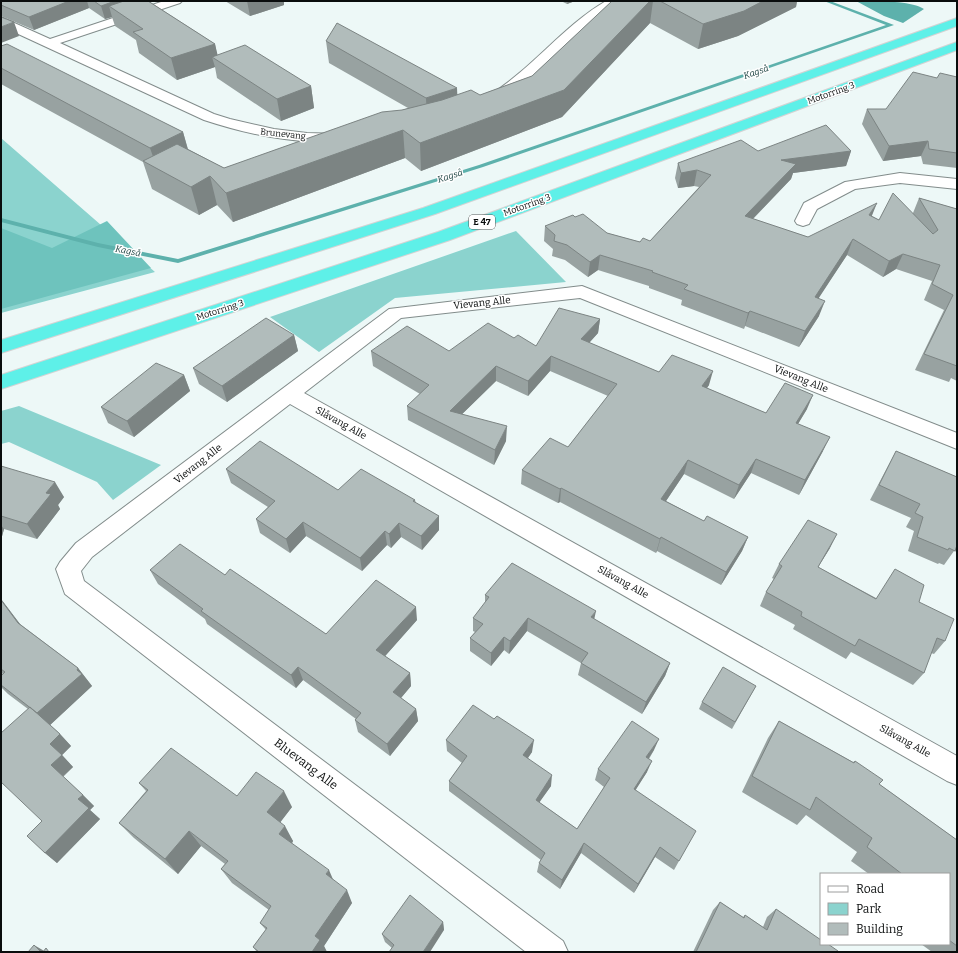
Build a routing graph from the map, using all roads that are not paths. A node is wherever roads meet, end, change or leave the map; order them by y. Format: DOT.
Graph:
graph roads {
  1 [pos="176,1"];
  2 [pos="614,1"];
  3 [pos="1,21"];
  4 [pos="957,22"];
  5 [pos="49,44"];
  6 [pos="957,46"];
  7 [pos="484,105"];
  8 [pos="350,137"];
  9 [pos="957,184"];
  10 [pos="803,221"];
  11 [pos="1,347"];
  12 [pos="1,382"];
  13 [pos="289,394"];
  14 [pos="957,441"];
  15 [pos="68,569"];
  16 [pos="957,771"];
  17 [pos="552,952"];
  1 -- 5 [label="street"];
  2 -- 7 [label="street"];
  3 -- 5 [label="street, Brunevang"];
  4 -- 11 [label="highway"];
  5 -- 8 [label="street, Brunevang"];
  6 -- 12 [label="highway, Motorring 3 / E 47"];
  9 -- 10 [label="street"];
  13 -- 14 [label="street, Vievang Alle"];
  13 -- 15 [label="street, Vievang Alle"];
  13 -- 16 [label="street, Slåvang Alle"];
  15 -- 17 [label="street, Bluevang Alle"];
}
